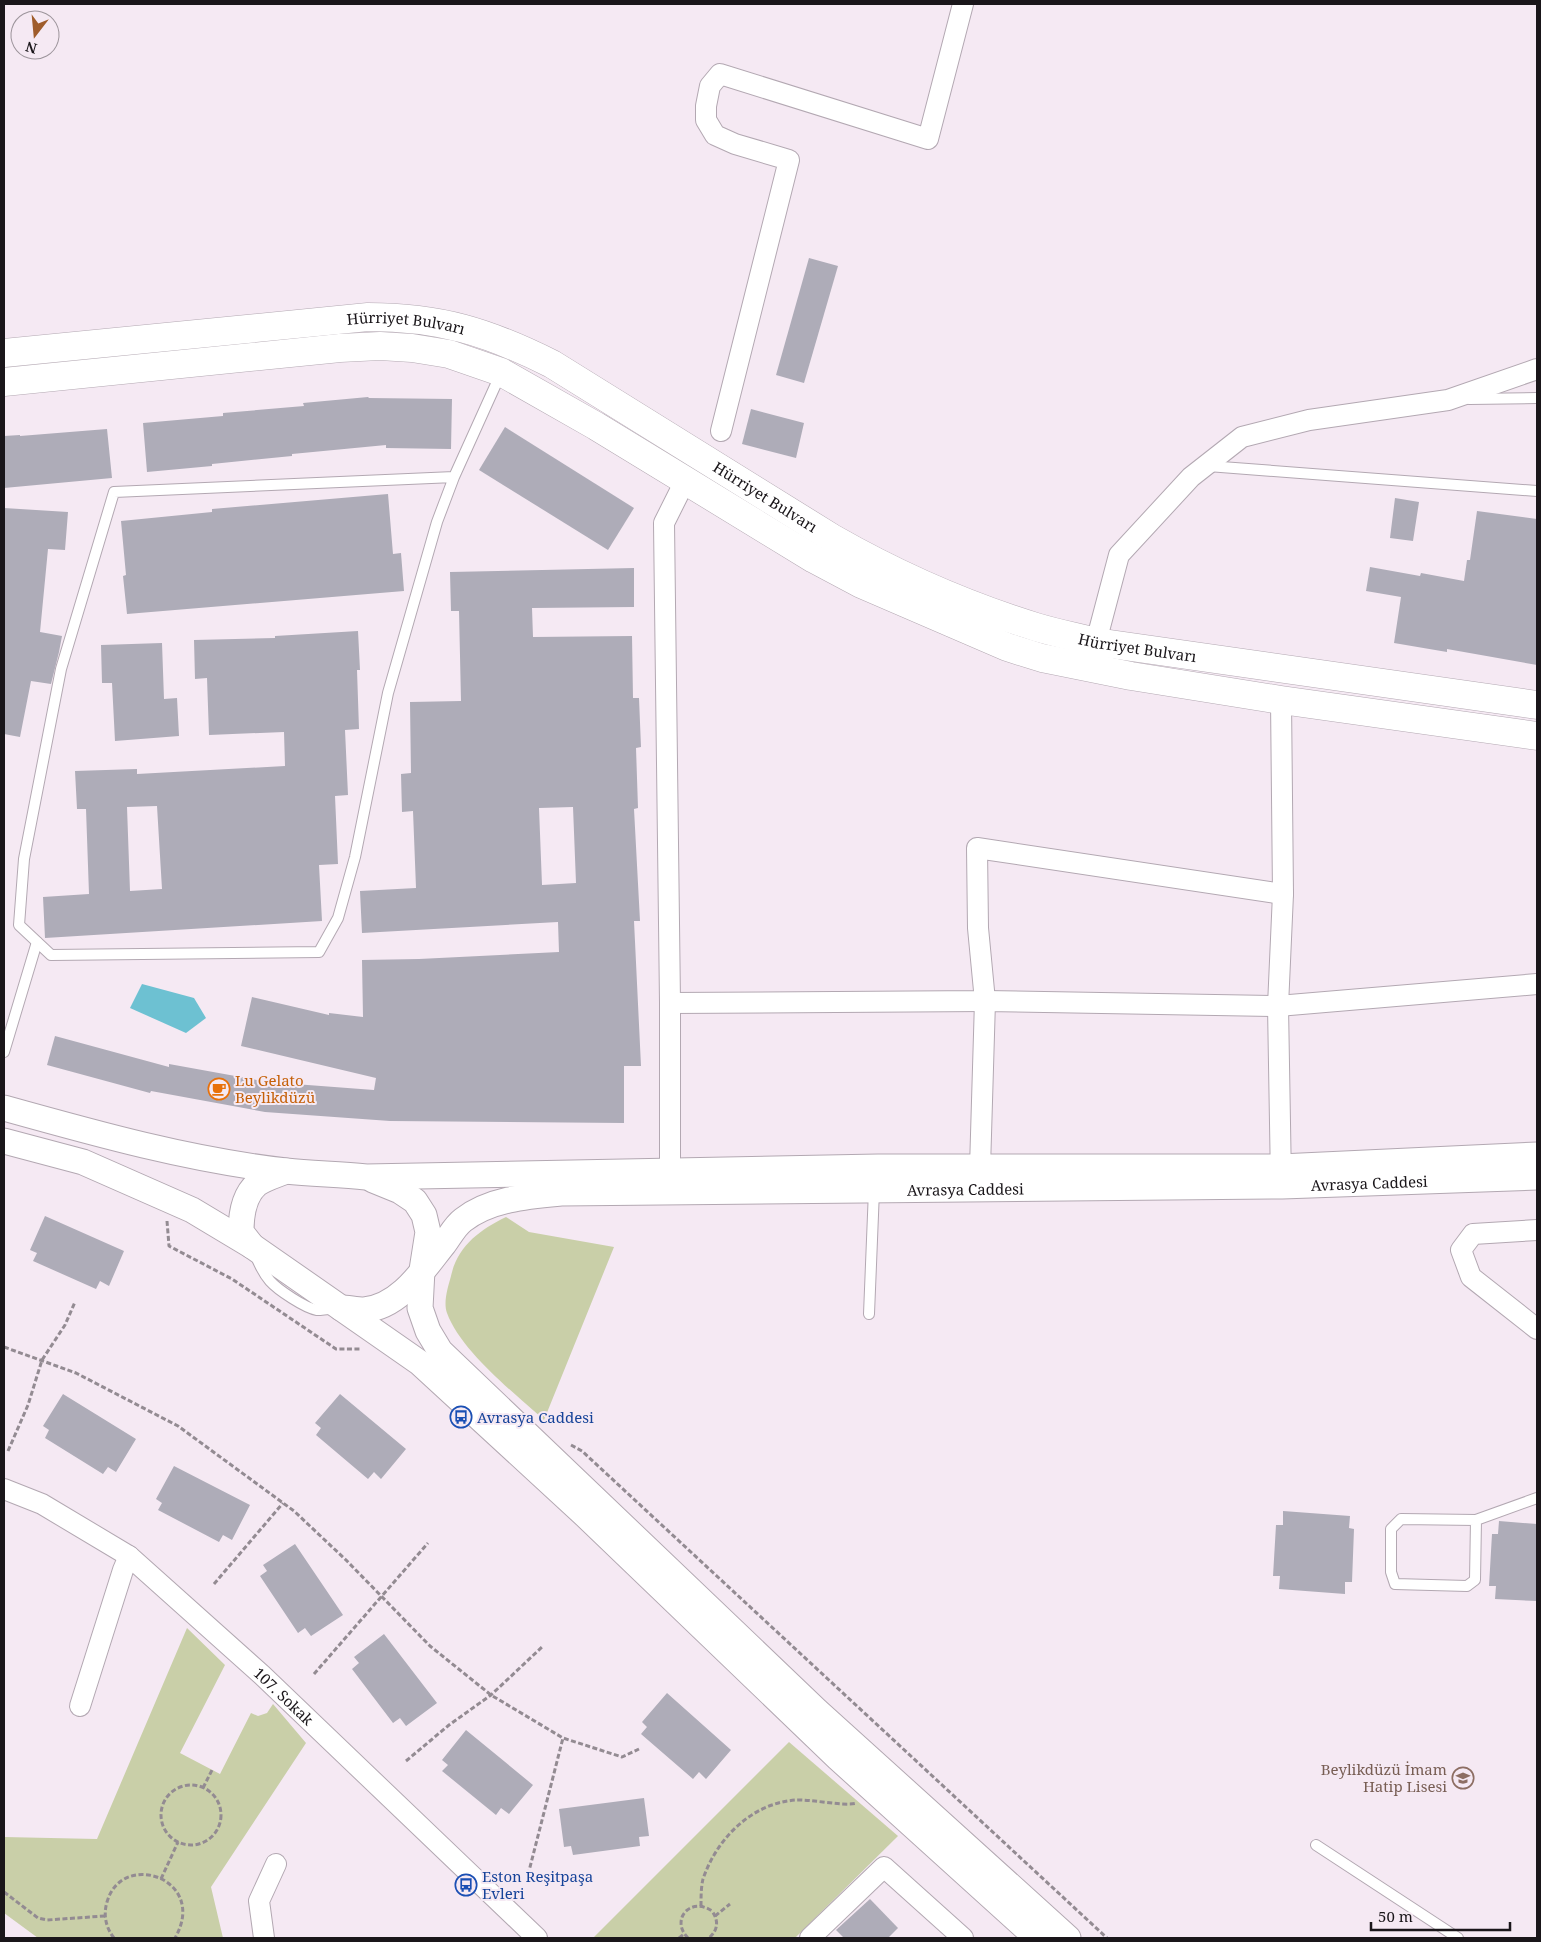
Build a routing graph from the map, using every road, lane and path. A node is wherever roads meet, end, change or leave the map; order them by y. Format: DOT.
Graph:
graph roads {
  1 [pos="963,4"];
  2 [pos="4,352"];
  3 [pos="1537,369"];
  4 [pos="501,372"];
  5 [pos="4,382"];
  6 [pos="1537,398"];
  7 [pos="1448,400"];
  8 [pos="720,431"];
  9 [pos="1205,466"];
  10 [pos="454,477"];
  11 [pos="686,481"];
  12 [pos="1537,491"];
  13 [pos="1096,642"];
  14 [pos="1281,700"];
  15 [pos="1537,706"];
  16 [pos="1537,736"];
  17 [pos="1282,894"];
  18 [pos="37,942"];
  19 [pos="1537,984"];
  20 [pos="985,1001"];
  21 [pos="670,1003"];
  22 [pos="1278,1006"];
  23 [pos="4,1052"];
  24 [pos="4,1108"];
  25 [pos="4,1141"];
  26 [pos="1537,1155"];
  27 [pos="980,1168"];
  28 [pos="286,1171"];
  29 [pos="670,1172"];
  30 [pos="1281,1176"];
  31 [pos="366,1177"];
  32 [pos="1537,1177"];
  33 [pos="874,1190"];
  34 [pos="165,1217"];
  35 [pos="1537,1230"];
  36 [pos="252,1246"];
  37 [pos="422,1270"];
  38 [pos="75,1302"];
  39 [pos="341,1308"];
  40 [pos="869,1314"];
  41 [pos="1537,1329"];
  42 [pos="4,1347"];
  43 [pos="363,1349"];
  44 [pos="42,1360"];
  45 [pos="566,1441"];
  46 [pos="8,1451"];
  47 [pos="4,1489"];
  48 [pos="1537,1498"];
  49 [pos="283,1504"];
  50 [pos="1476,1520"];
  51 [pos="428,1543"];
  52 [pos="129,1556"];
  53 [pos="214,1584"];
  54 [pos="380,1597"];
  55 [pos="542,1647"];
  56 [pos="314,1674"];
  57 [pos="490,1695"];
  58 [pos="80,1706"];
  59 [pos="563,1738"];
  60 [pos="639,1749"];
  61 [pos="406,1761"];
  62 [pos="213,1768"];
  63 [pos="203,1788"];
  64 [pos="863,1798"];
  65 [pos="178,1842"];
  66 [pos="1316,1845"];
  67 [pos="276,1864"];
  68 [pos="528,1875"];
  69 [pos="161,1879"];
  70 [pos="4,1892"];
  71 [pos="730,1904"];
  72 [pos="701,1906"];
  73 [pos="105,1916"];
  74 [pos="715,1916"];
  75 [pos="684,1934"];
  76 [pos="114,1938"];
  77 [pos="175,1938"];
  78 [pos="264,1938"];
  79 [pos="537,1938"];
  80 [pos="679,1938"];
  81 [pos="688,1938"];
  82 [pos="709,1938"];
  83 [pos="810,1938"];
  84 [pos="963,1938"];
  85 [pos="1037,1938"];
  86 [pos="1068,1938"];
  87 [pos="1107,1938"];
  88 [pos="1458,1938"];
  1 -- 8 [label="street"];
  2 -- 13 [label="main road, Hürriyet Bulvarı"];
  3 -- 7 [label="street"];
  4 -- 5 [label="main road, Hürriyet Bulvarı"];
  4 -- 10 [label="lane"];
  4 -- 11 [label="main road, Hürriyet Bulvarı"];
  6 -- 7 [label="lane"];
  7 -- 9 [label="street"];
  9 -- 12 [label="lane"];
  9 -- 13 [label="street"];
  10 -- 18 [label="lane"];
  10 -- 18 [label="lane"];
  11 -- 14 [label="main road, Hürriyet Bulvarı"];
  11 -- 21 [label="street"];
  13 -- 15 [label="main road, Hürriyet Bulvarı"];
  14 -- 16 [label="main road, Hürriyet Bulvarı"];
  14 -- 17 [label="street"];
  17 -- 20 [label="street"];
  17 -- 22 [label="street"];
  18 -- 23 [label="lane"];
  19 -- 22 [label="street"];
  20 -- 21 [label="street"];
  20 -- 22 [label="street"];
  20 -- 27 [label="street"];
  21 -- 29 [label="street"];
  22 -- 30 [label="street"];
  24 -- 28 [label="street"];
  25 -- 36 [label="street"];
  26 -- 30 [label="street"];
  27 -- 29 [label="street"];
  27 -- 30 [label="street"];
  28 -- 31 [label="street"];
  28 -- 36 [label="street"];
  29 -- 31 [label="street"];
  30 -- 32 [label="street, Avrasya Caddesi"];
  30 -- 33 [label="street, Avrasya Caddesi"];
  31 -- 37 [label="street"];
  33 -- 37 [label="street, Avrasya Caddesi"];
  33 -- 40 [label="lane"];
  34 -- 43 [label="path"];
  35 -- 41 [label="street"];
  36 -- 39 [label="street"];
  37 -- 39 [label="street"];
  37 -- 86 [label="street"];
  38 -- 44 [label="path"];
  39 -- 85 [label="street"];
  42 -- 44 [label="path"];
  44 -- 46 [label="path"];
  44 -- 49 [label="path"];
  45 -- 87 [label="path"];
  47 -- 52 [label="street, 107. Sokak"];
  48 -- 50 [label="lane"];
  49 -- 53 [label="path"];
  49 -- 54 [label="path"];
  50 -- 50 [label="lane"];
  51 -- 54 [label="path"];
  52 -- 58 [label="street"];
  52 -- 79 [label="street, 107. Sokak"];
  54 -- 56 [label="path"];
  54 -- 57 [label="path"];
  55 -- 57 [label="path"];
  57 -- 59 [label="path"];
  57 -- 61 [label="path"];
  59 -- 60 [label="path"];
  59 -- 68 [label="path"];
  62 -- 63 [label="path"];
  63 -- 65 [label="path"];
  63 -- 65 [label="path"];
  64 -- 72 [label="path"];
  65 -- 69 [label="path"];
  66 -- 88 [label="lane"];
  67 -- 78 [label="street"];
  69 -- 73 [label="path"];
  69 -- 77 [label="path"];
  70 -- 73 [label="path"];
  71 -- 74 [label="path"];
  72 -- 74 [label="path"];
  72 -- 75 [label="path"];
  73 -- 76 [label="path"];
  74 -- 82 [label="path"];
  75 -- 80 [label="path"];
  75 -- 81 [label="path"];
  83 -- 84 [label="street"];
}
